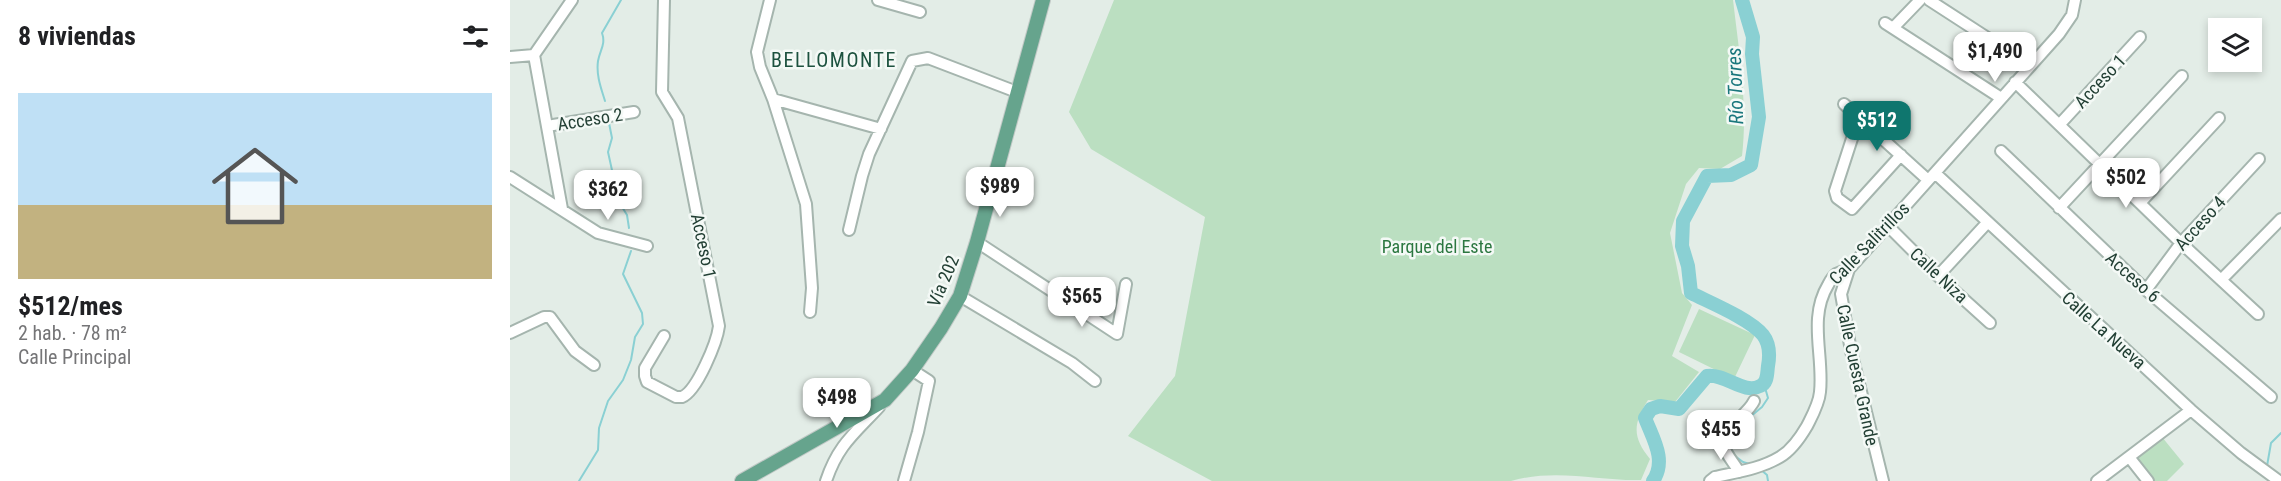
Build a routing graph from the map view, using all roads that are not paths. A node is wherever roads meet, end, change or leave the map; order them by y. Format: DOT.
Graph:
graph roads {
  1 [pos="572,0"];
  2 [pos="664,0"];
  3 [pos="770,0"];
  4 [pos="878,0"];
  5 [pos="1043,0"];
  6 [pos="1920,0"];
  7 [pos="1929,0"];
  8 [pos="2075,0"];
  9 [pos="920,12"];
  10 [pos="2140,37"];
  11 [pos="2000,46"];
  12 [pos="534,55"];
  13 [pos="510,57"];
  14 [pos="2182,76"];
  15 [pos="2015,82"];
  16 [pos="1017,92"];
  17 [pos="2001,98"];
  18 [pos="773,99"];
  19 [pos="1844,104"];
  20 [pos="634,111"];
  21 [pos="1859,117"];
  22 [pos="2219,118"];
  23 [pos="2060,124"];
  24 [pos="547,126"];
  25 [pos="881,129"];
  26 [pos="2001,151"];
  27 [pos="1901,155"];
  28 [pos="2259,159"];
  29 [pos="2101,165"];
  30 [pos="1931,176"];
  31 [pos="510,177"];
  32 [pos="2140,203"];
  33 [pos="2059,208"];
  34 [pos="562,209"];
  35 [pos="2281,219"];
  36 [pos="1987,223"];
  37 [pos="1888,225"];
  38 [pos="849,231"];
  39 [pos="977,242"];
  40 [pos="2181,243"];
  41 [pos="647,246"];
  42 [pos="1849,269"];
  43 [pos="1938,276"];
  44 [pos="2221,280"];
  45 [pos="1126,284"];
  46 [pos="2146,290"];
  47 [pos="960,296"];
  48 [pos="810,312"];
  49 [pos="2258,314"];
  50 [pos="1990,323"];
  51 [pos="510,333"];
  52 [pos="664,336"];
  53 [pos="594,365"];
  54 [pos="912,370"];
  55 [pos="1095,381"];
  56 [pos="2271,397"];
  57 [pos="885,400"];
  58 [pos="1755,401"];
  59 [pos="2191,410"];
  60 [pos="2129,457"];
  61 [pos="1744,471"];
  62 [pos="2276,479"];
  63 [pos="742,481"];
  64 [pos="826,481"];
  65 [pos="904,481"];
  66 [pos="1710,481"];
  67 [pos="1883,481"];
  68 [pos="2097,481"];
  69 [pos="2148,481"];
  1 -- 12 [label="street"];
  2 -- 52 [label="street, Acceso 1"];
  3 -- 18 [label="street"];
  4 -- 9 [label="street"];
  5 -- 16 [label="main road, Vía 202"];
  6 -- 17 [label="street"];
  7 -- 11 [label="street"];
  8 -- 15 [label="street, Calle Salitrillos"];
  10 -- 23 [label="street, Acceso 1"];
  12 -- 13 [label="street"];
  12 -- 24 [label="street"];
  14 -- 29 [label="street"];
  15 -- 17 [label="street, Calle Salitrillos"];
  15 -- 23 [label="street"];
  16 -- 25 [label="street"];
  16 -- 39 [label="main road, Vía 202"];
  17 -- 30 [label="street, Calle Salitrillos"];
  18 -- 25 [label="street"];
  18 -- 48 [label="street"];
  19 -- 21 [label="street, Calle La Nueva"];
  20 -- 24 [label="street, Acceso 2"];
  21 -- 27 [label="street, Calle La Nueva"];
  21 -- 27 [label="street"];
  22 -- 32 [label="street"];
  23 -- 29 [label="street"];
  24 -- 34 [label="street"];
  25 -- 38 [label="street"];
  26 -- 33 [label="street, Acceso 6"];
  27 -- 30 [label="street, Calle La Nueva"];
  28 -- 40 [label="street, Acceso 4"];
  29 -- 32 [label="street"];
  29 -- 33 [label="street"];
  30 -- 36 [label="street, Calle La Nueva"];
  30 -- 37 [label="street, Calle Salitrillos"];
  31 -- 34 [label="street"];
  32 -- 40 [label="street"];
  33 -- 46 [label="street, Acceso 6"];
  34 -- 41 [label="street"];
  35 -- 44 [label="street"];
  36 -- 43 [label="street"];
  36 -- 59 [label="street, Calle La Nueva"];
  37 -- 42 [label="street, Calle Salitrillos"];
  37 -- 43 [label="street, Calle Niza"];
  39 -- 45 [label="street"];
  39 -- 47 [label="main road, Vía 202"];
  40 -- 44 [label="street"];
  40 -- 46 [label="street, Acceso 4"];
  42 -- 61 [label="street, Calle Salitrillos"];
  42 -- 67 [label="street, Calle Cuesta Grande"];
  43 -- 50 [label="street, Calle Niza"];
  44 -- 49 [label="street"];
  46 -- 56 [label="street, Acceso 6"];
  47 -- 54 [label="main road, Vía 202"];
  47 -- 55 [label="street"];
  51 -- 53 [label="street"];
  54 -- 57 [label="main road, Vía 202"];
  54 -- 65 [label="street"];
  57 -- 63 [label="main road, Vía 202"];
  57 -- 64 [label="street"];
  58 -- 61 [label="street"];
  59 -- 60 [label="street"];
  59 -- 62 [label="street, Calle La Nueva"];
  60 -- 68 [label="street"];
  60 -- 69 [label="street"];
  61 -- 66 [label="street, Calle Salitrillos"];
}
